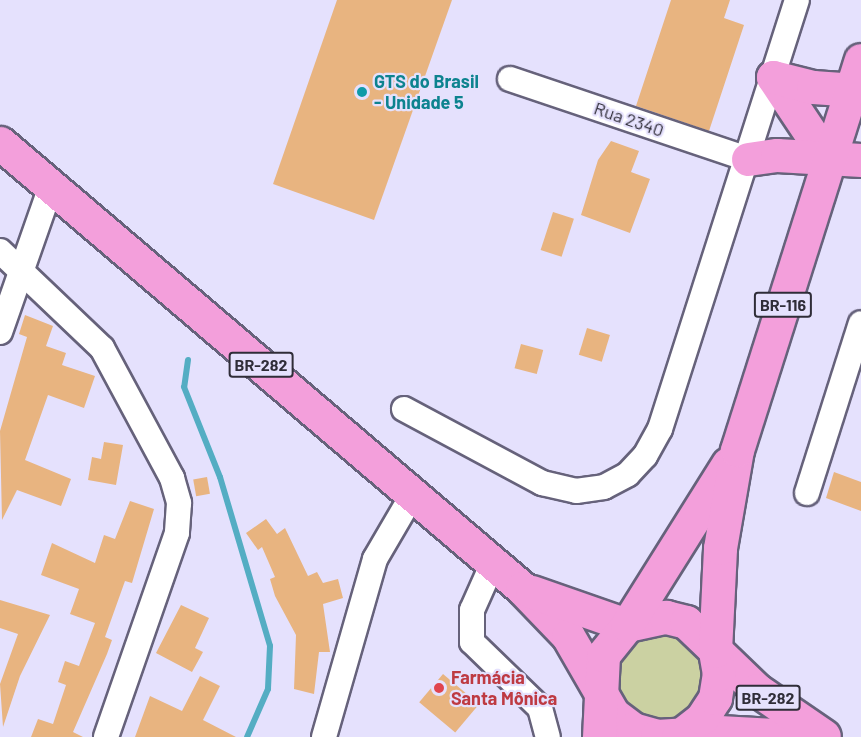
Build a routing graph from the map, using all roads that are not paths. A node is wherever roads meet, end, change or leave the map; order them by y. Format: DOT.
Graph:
graph roads {
  1 [pos="797,0"];
  2 [pos="856,75"];
  3 [pos="773,77"];
  4 [pos="510,80"];
  5 [pos="0,143"];
  6 [pos="747,159"];
  7 [pos="861,160"];
  8 [pos="829,161"];
  9 [pos="51,186"];
  10 [pos="0,251"];
  11 [pos="22,270"];
  12 [pos="861,323"];
  13 [pos="0,332"];
  14 [pos="404,409"];
  15 [pos="737,450"];
  16 [pos="807,492"];
  17 [pos="413,494"];
  18 [pos="493,563"];
  19 [pos="522,588"];
  20 [pos="627,625"];
  21 [pos="715,651"];
  22 [pos="602,692"];
  23 [pos="680,734"];
  24 [pos="106,737"];
  25 [pos="324,737"];
  26 [pos="548,737"];
  27 [pos="599,737"];
  28 [pos="812,737"];
  29 [pos="827,737"];
  1 -- 3 [label="street"];
  2 -- 3 [label="highway"];
  2 -- 8 [label="highway, BR-116"];
  3 -- 6 [label="street"];
  3 -- 8 [label="highway"];
  4 -- 6 [label="street, Rua 2340"];
  5 -- 9 [label="highway, BR-282"];
  6 -- 8 [label="highway"];
  6 -- 14 [label="street"];
  7 -- 8 [label="highway"];
  8 -- 15 [label="highway, BR-116"];
  9 -- 11 [label="street"];
  9 -- 17 [label="highway, BR-282"];
  10 -- 11 [label="street"];
  11 -- 13 [label="street"];
  11 -- 24 [label="street"];
  12 -- 16 [label="street"];
  15 -- 20 [label="highway, BR-116"];
  15 -- 21 [label="highway, BR-116"];
  17 -- 18 [label="highway, BR-282"];
  17 -- 25 [label="street"];
  18 -- 19 [label="highway, BR-282"];
  18 -- 26 [label="street"];
  19 -- 20 [label="highway, BR-282"];
  19 -- 22 [label="highway, BR-282"];
  20 -- 21 [label="highway, BR-282"];
  20 -- 22 [label="highway, BR-116"];
  21 -- 23 [label="highway, BR-116"];
  21 -- 29 [label="highway, BR-282"];
  22 -- 23 [label="highway, BR-282"];
  22 -- 27 [label="highway, BR-116"];
  23 -- 28 [label="highway, BR-282"];
}
